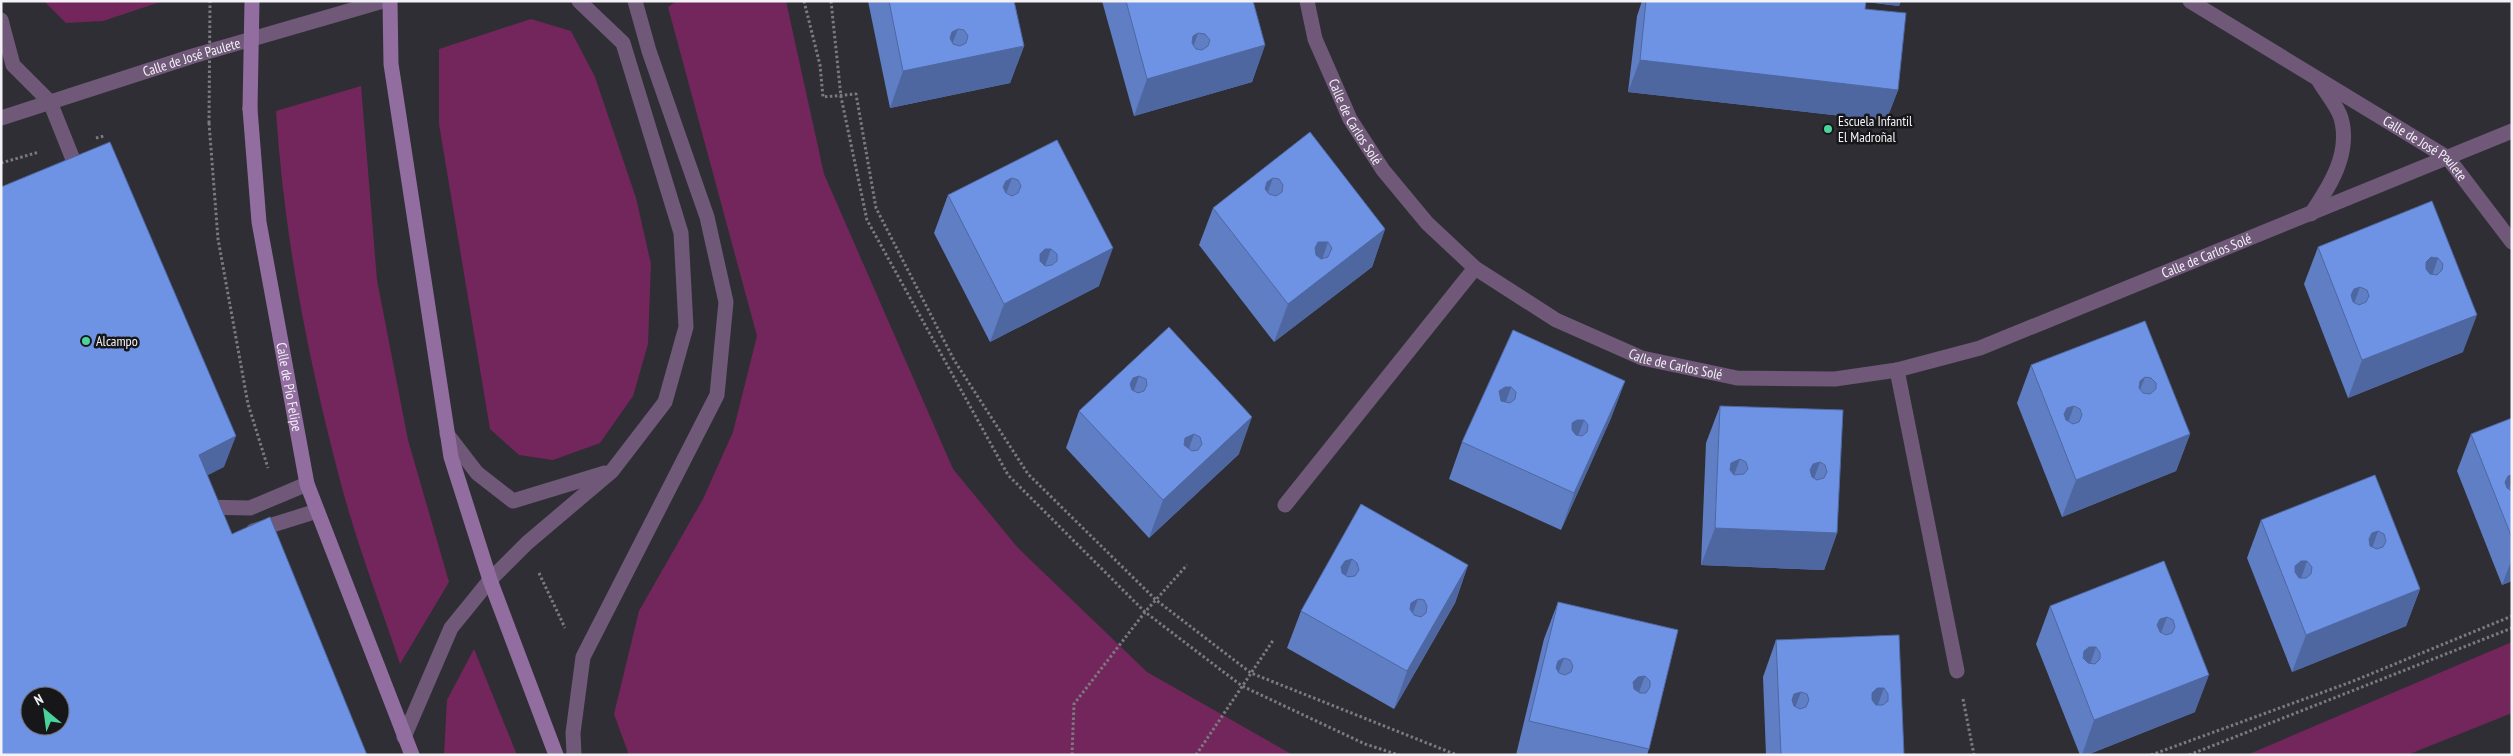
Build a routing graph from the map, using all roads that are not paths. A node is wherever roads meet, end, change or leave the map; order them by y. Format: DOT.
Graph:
graph roads {
  1 [pos="252,1"];
  2 [pos="383,1"];
  3 [pos="390,1"];
  4 [pos="579,1"];
  5 [pos="635,1"];
  6 [pos="1307,1"];
  7 [pos="2190,1"];
  8 [pos="1,20"];
  9 [pos="2316,78"];
  10 [pos="50,102"];
  11 [pos="1,118"];
  12 [pos="2512,131"];
  13 [pos="2448,158"];
  14 [pos="82,181"];
  15 [pos="2311,214"];
  16 [pos="2512,242"];
  17 [pos="1475,268"];
  18 [pos="1897,370"];
  19 [pos="447,434"];
  20 [pos="612,472"];
  21 [pos="307,484"];
  22 [pos="1285,505"];
  23 [pos="196,507"];
  24 [pos="317,511"];
  25 [pos="239,537"];
  26 [pos="490,580"];
  27 [pos="1957,671"];
  28 [pos="404,737"];
  29 [pos="412,755"];
  30 [pos="556,755"];
  31 [pos="574,755"];
  1 -- 21 [label="street, Calle de Pío Felipe, bridge"];
  2 -- 10 [label="street, Calle de José Paulete"];
  3 -- 19 [label="street"];
  4 -- 20 [label="street"];
  5 -- 31 [label="street"];
  6 -- 17 [label="street, Calle de Carlos Solé"];
  7 -- 9 [label="street, Calle de José Paulete"];
  8 -- 10 [label="street"];
  9 -- 13 [label="street, Calle de José Paulete"];
  9 -- 15 [label="street, Calle de José Paulete"];
  10 -- 11 [label="street, Calle de José Paulete"];
  10 -- 14 [label="street"];
  12 -- 13 [label="street, Calle de Carlos Solé"];
  13 -- 15 [label="street, Calle de Carlos Solé"];
  13 -- 16 [label="street, Calle de José Paulete"];
  15 -- 18 [label="street, Calle de Carlos Solé"];
  17 -- 18 [label="street, Calle de Carlos Solé"];
  17 -- 22 [label="street"];
  18 -- 27 [label="street"];
  19 -- 20 [label="street"];
  19 -- 26 [label="street"];
  20 -- 26 [label="street"];
  21 -- 23 [label="street"];
  21 -- 24 [label="street, Calle de Pío Felipe"];
  24 -- 25 [label="street"];
  24 -- 28 [label="street, Calle de Pío Felipe"];
  26 -- 28 [label="street"];
  26 -- 30 [label="street"];
  28 -- 29 [label="street, Calle de Pío Felipe"];
}
